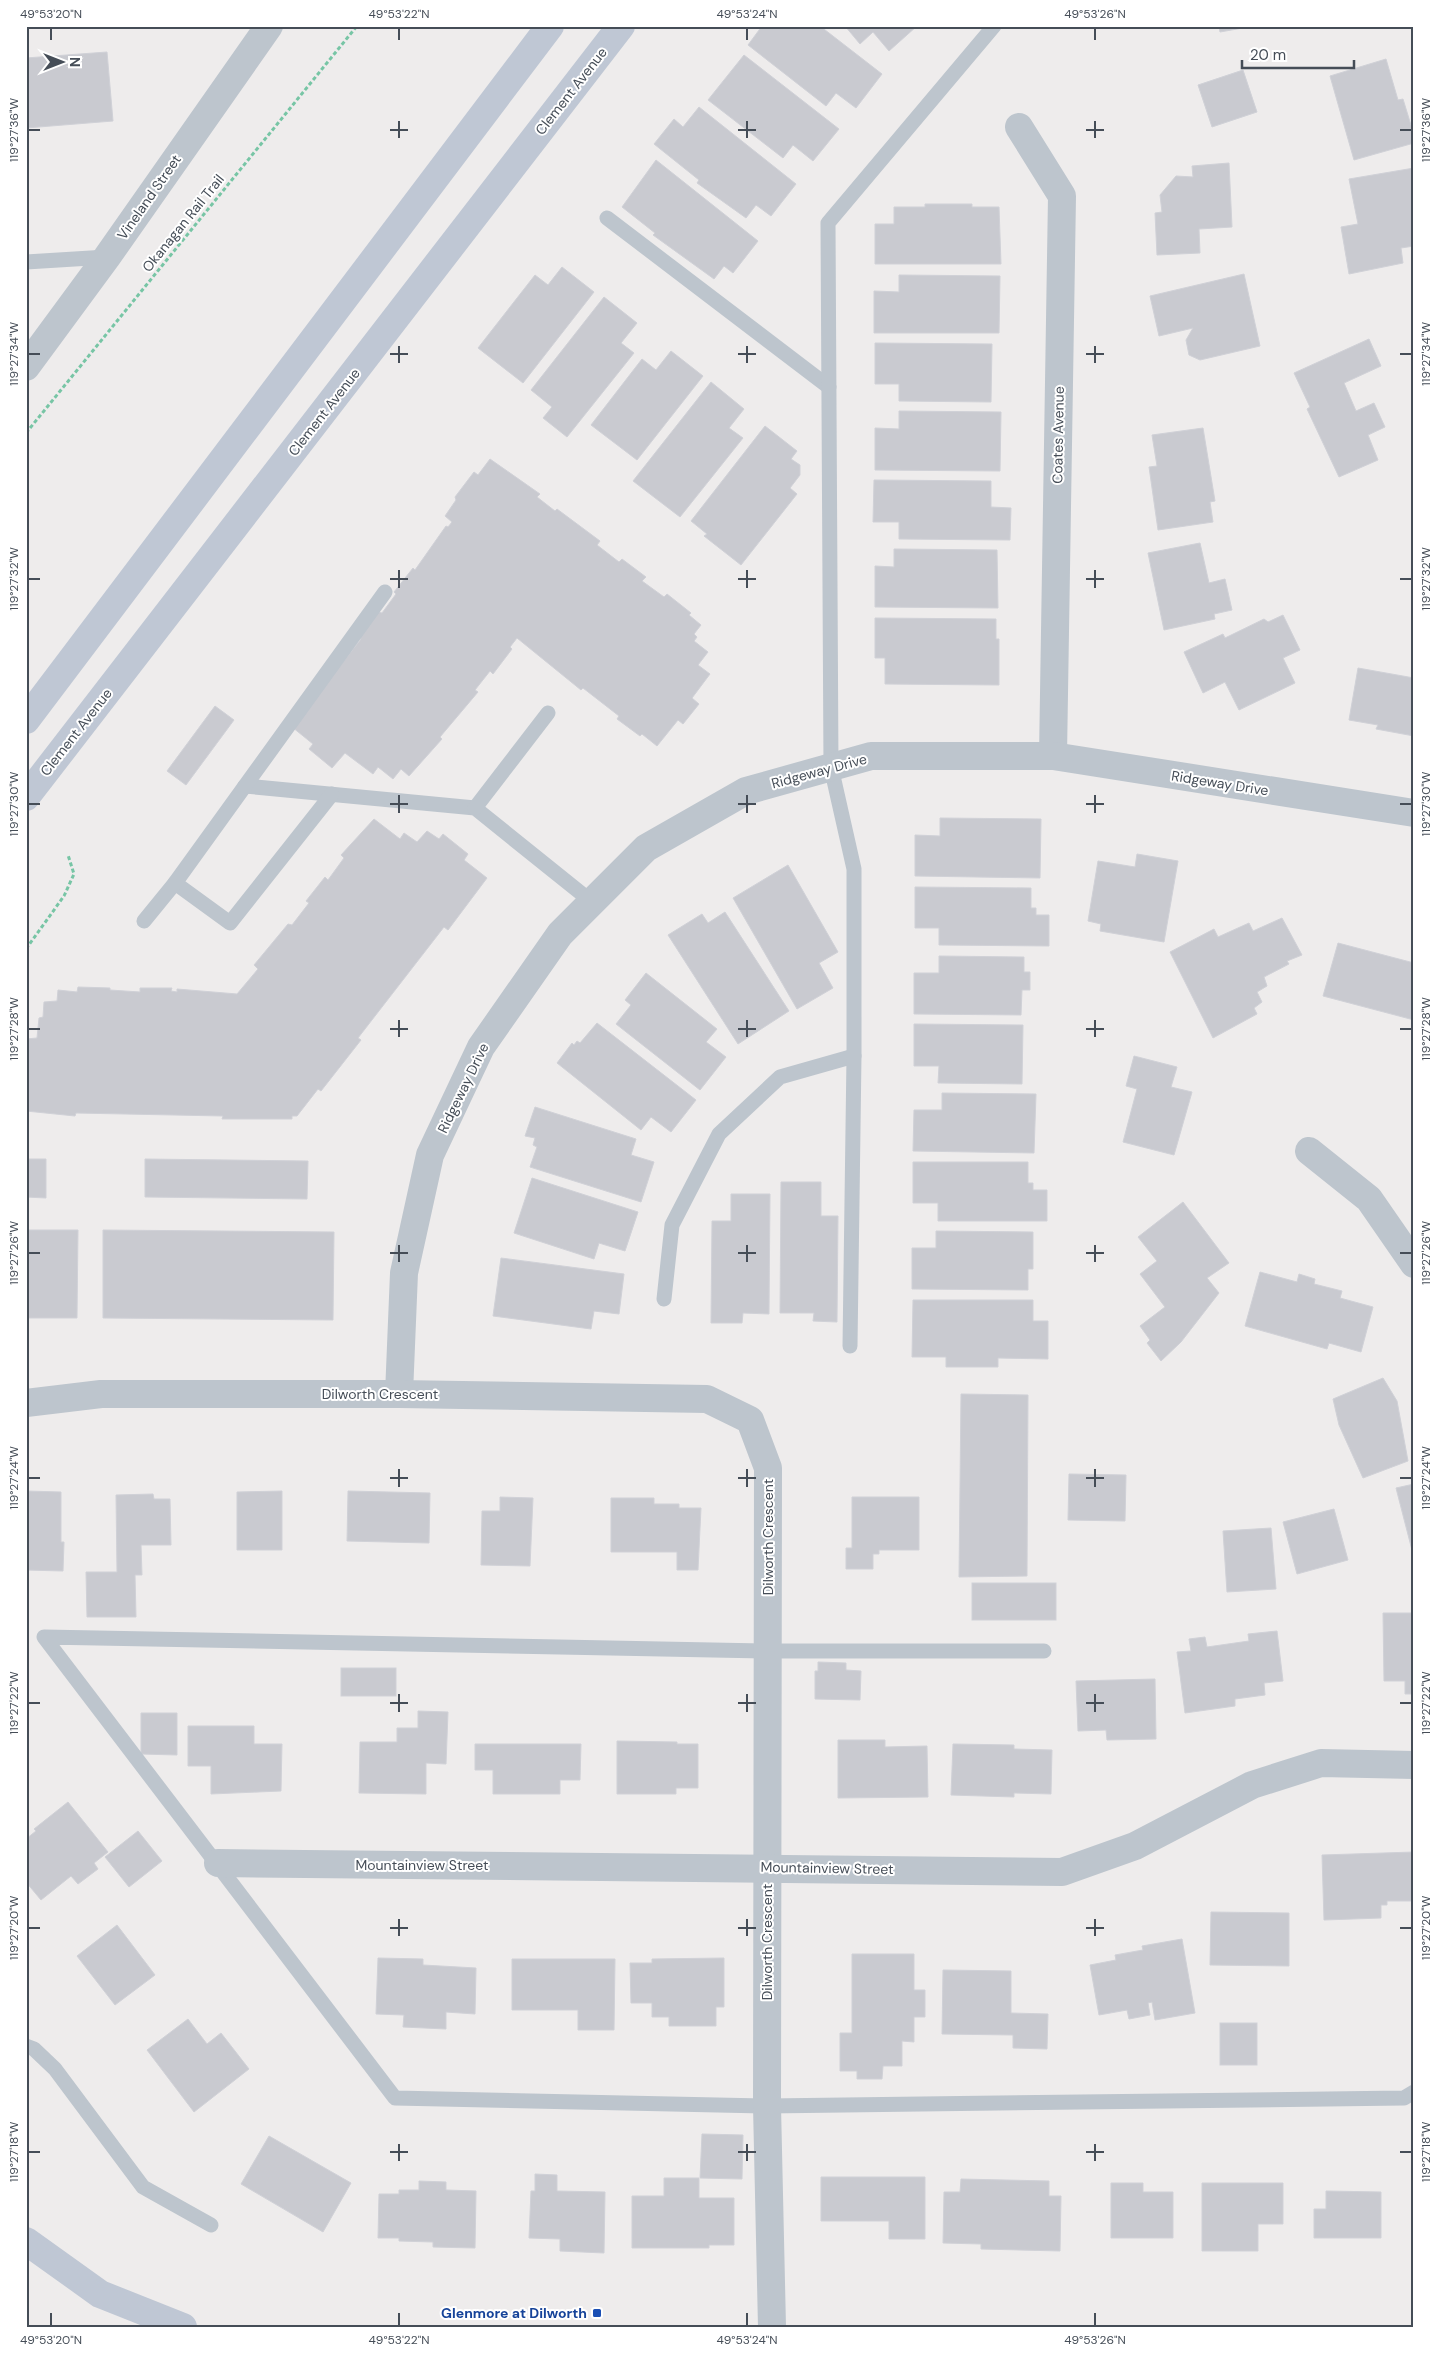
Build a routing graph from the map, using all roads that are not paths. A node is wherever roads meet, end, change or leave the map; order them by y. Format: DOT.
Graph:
graph roads {
  1 [pos="269,26"];
  2 [pos="550,26"];
  3 [pos="621,26"];
  4 [pos="994,26"];
  5 [pos="1019,127"];
  6 [pos="607,218"];
  7 [pos="107,257"];
  8 [pos="26,262"];
  9 [pos="26,366"];
  10 [pos="829,387"];
  11 [pos="385,592"];
  12 [pos="548,713"];
  13 [pos="26,720"];
  14 [pos="1053,756"];
  15 [pos="831,768"];
  16 [pos="245,786"];
  17 [pos="332,794"];
  18 [pos="26,797"];
  19 [pos="475,808"];
  20 [pos="1414,814"];
  21 [pos="175,883"];
  22 [pos="592,902"];
  23 [pos="144,921"];
  24 [pos="854,1056"];
  25 [pos="1309,1151"];
  26 [pos="1414,1264"];
  27 [pos="664,1299"];
  28 [pos="850,1346"];
  29 [pos="400,1394"];
  30 [pos="26,1403"];
  31 [pos="768,1651"];
  32 [pos="1044,1651"];
  33 [pos="1414,1765"];
  34 [pos="218,1863"];
  35 [pos="768,1868"];
  36 [pos="26,2046"];
  37 [pos="1414,2092"];
  38 [pos="767,2106"];
  39 [pos="211,2225"];
  40 [pos="26,2241"];
  41 [pos="183,2327"];
  42 [pos="772,2327"];
  1 -- 7 [label="street, Vineland Street"];
  2 -- 13 [label="main road"];
  3 -- 18 [label="main road, Clement Avenue"];
  4 -- 10 [label="lane"];
  5 -- 14 [label="street, Coates Avenue"];
  6 -- 10 [label="lane"];
  7 -- 8 [label="lane"];
  7 -- 9 [label="street, Vineland Street"];
  10 -- 15 [label="lane"];
  11 -- 16 [label="lane"];
  12 -- 19 [label="lane"];
  14 -- 15 [label="street, Ridgeway Drive"];
  14 -- 20 [label="street, Ridgeway Drive"];
  15 -- 22 [label="street, Ridgeway Drive"];
  15 -- 24 [label="lane"];
  16 -- 17 [label="lane"];
  16 -- 21 [label="lane"];
  17 -- 19 [label="lane"];
  17 -- 21 [label="lane"];
  19 -- 22 [label="lane"];
  21 -- 23 [label="lane"];
  22 -- 29 [label="street, Ridgeway Drive"];
  24 -- 27 [label="lane"];
  24 -- 28 [label="lane"];
  25 -- 26 [label="street"];
  29 -- 30 [label="street, Dilworth Crescent"];
  29 -- 31 [label="street, Dilworth Crescent"];
  31 -- 32 [label="lane"];
  31 -- 34 [label="lane"];
  31 -- 35 [label="street, Dilworth Crescent"];
  33 -- 35 [label="street, Mountainview Street"];
  34 -- 35 [label="street, Mountainview Street"];
  34 -- 38 [label="lane"];
  35 -- 38 [label="street, Dilworth Crescent"];
  36 -- 39 [label="lane"];
  37 -- 38 [label="lane"];
  38 -- 42 [label="street, Dilworth Crescent"];
  40 -- 41 [label="main road"];
}
